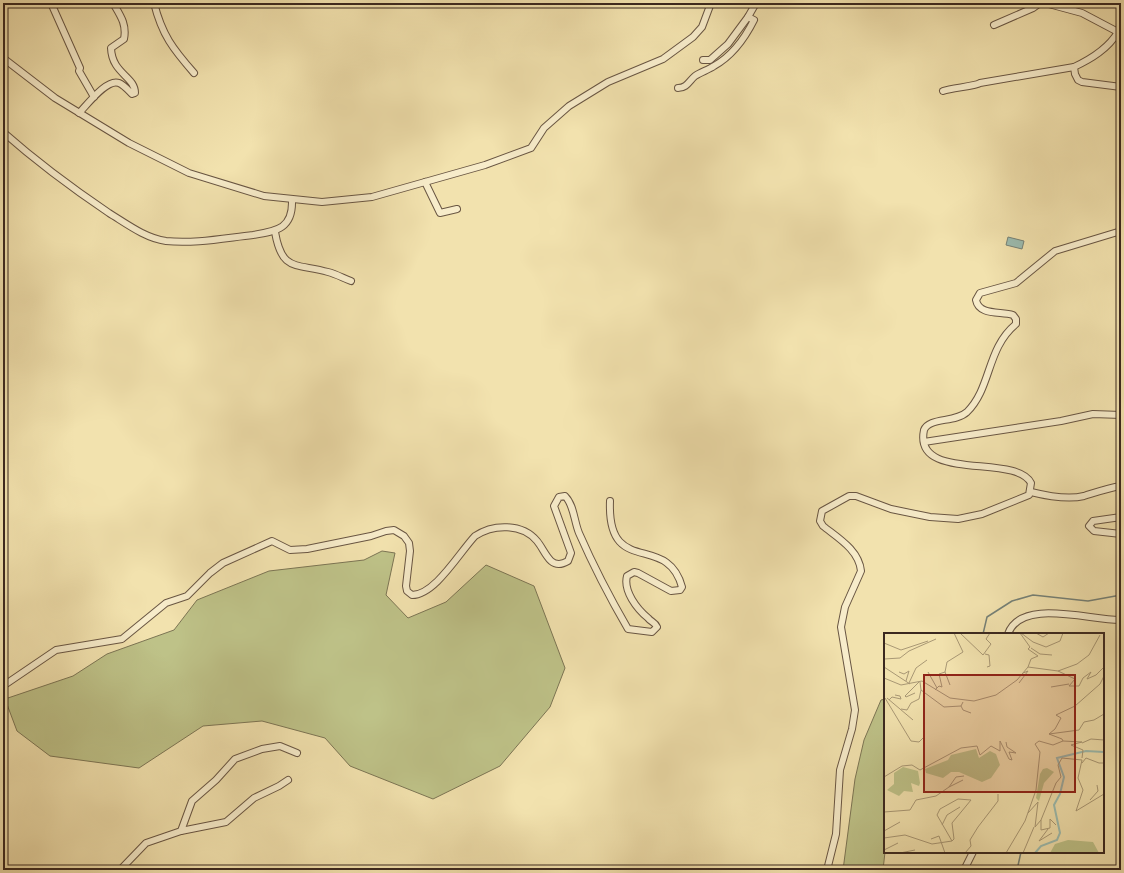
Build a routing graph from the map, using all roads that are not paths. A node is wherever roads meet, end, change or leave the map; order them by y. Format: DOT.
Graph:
graph roads {
  1 [pos="51,3"];
  2 [pos="114,3"];
  3 [pos="154,3"];
  4 [pos="712,3"];
  5 [pos="756,3"];
  6 [pos="1040,3"];
  7 [pos="1045,3"];
  8 [pos="748,17"];
  9 [pos="994,25"];
  10 [pos="3,58"];
  11 [pos="703,60"];
  12 [pos="1074,67"];
  13 [pos="194,73"];
  14 [pos="1121,87"];
  15 [pos="678,88"];
  16 [pos="943,91"];
  17 [pos="94,97"];
  18 [pos="79,113"];
  19 [pos="3,132"];
  20 [pos="425,182"];
  21 [pos="292,200"];
  22 [pos="457,209"];
  23 [pos="275,232"];
  24 [pos="1121,232"];
  25 [pos="351,281"];
  26 [pos="1121,415"];
  27 [pos="924,442"];
  28 [pos="1121,486"];
  29 [pos="1031,492"];
  30 [pos="610,501"];
  31 [pos="1121,517"];
  32 [pos="1121,534"];
  33 [pos="1121,620"];
  34 [pos="1009,633"];
  35 [pos="3,686"];
  36 [pos="297,753"];
  37 [pos="288,780"];
  38 [pos="181,831"];
  39 [pos="972,853"];
  40 [pos="120,870"];
  41 [pos="827,870"];
  42 [pos="964,870"];
  1 -- 17 [label="street"];
  2 -- 17 [label="street"];
  3 -- 13 [label="street"];
  4 -- 20 [label="street"];
  5 -- 8 [label="street"];
  6 -- 9 [label="street"];
  7 -- 12 [label="street"];
  8 -- 11 [label="street"];
  8 -- 15 [label="street"];
  10 -- 18 [label="street"];
  12 -- 14 [label="street"];
  12 -- 16 [label="street"];
  17 -- 18 [label="street"];
  18 -- 21 [label="street"];
  19 -- 23 [label="street"];
  20 -- 21 [label="street"];
  20 -- 22 [label="street"];
  21 -- 23 [label="street"];
  23 -- 25 [label="street"];
  24 -- 27 [label="street"];
  26 -- 27 [label="street"];
  27 -- 29 [label="street"];
  28 -- 29 [label="street"];
  29 -- 41 [label="street"];
  30 -- 35 [label="street"];
  31 -- 32 [label="street"];
  33 -- 34 [label="street"];
  36 -- 38 [label="street"];
  37 -- 38 [label="street"];
  38 -- 40 [label="street"];
  39 -- 42 [label="street"];
}
